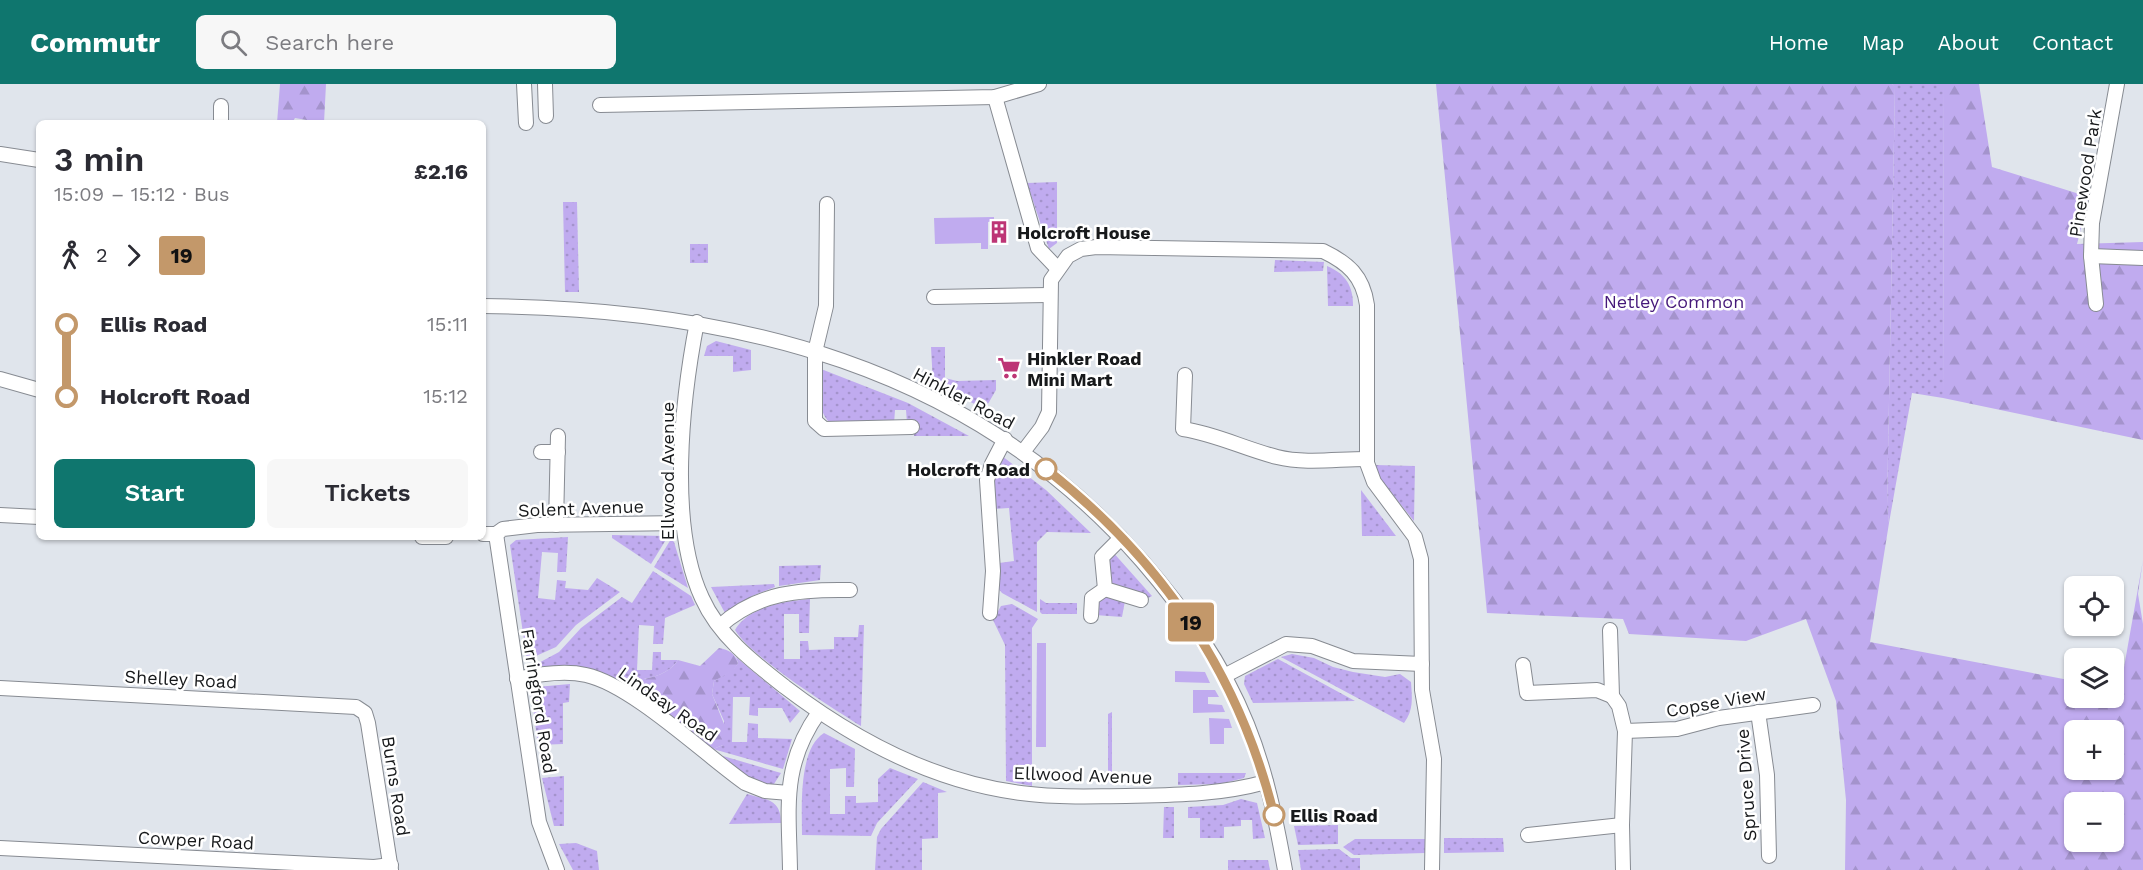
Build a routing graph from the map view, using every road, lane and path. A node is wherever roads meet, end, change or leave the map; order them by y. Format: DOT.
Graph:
graph roads {
  1 [pos="524,84"];
  2 [pos="544,84"];
  3 [pos="887,84"];
  4 [pos="1040,84"];
  5 [pos="2117,84"];
  6 [pos="994,97"];
  7 [pos="887,99"];
  8 [pos="600,105"];
  9 [pos="221,106"];
  10 [pos="546,116"];
  11 [pos="221,120"];
  12 [pos="526,123"];
  13 [pos="0,154"];
  14 [pos="36,160"];
  15 [pos="827,204"];
  16 [pos="2091,256"];
  17 [pos="2143,258"];
  18 [pos="1057,268"];
  19 [pos="1049,295"];
  20 [pos="934,297"];
  21 [pos="2096,304"];
  22 [pos="486,306"];
  23 [pos="697,322"];
  24 [pos="815,352"];
  25 [pos="1185,375"];
  26 [pos="0,379"];
  27 [pos="36,389"];
  28 [pos="905,423"];
  29 [pos="558,436"];
  30 [pos="1005,439"];
  31 [pos="541,452"];
  32 [pos="558,452"];
  33 [pos="1023,452"];
  34 [pos="1366,459"];
  35 [pos="0,515"];
  36 [pos="36,518"];
  37 [pos="683,523"];
  38 [pos="556,525"];
  39 [pos="489,534"];
  40 [pos="1121,538"];
  41 [pos="1105,589"];
  42 [pos="850,590"];
  43 [pos="1141,600"];
  44 [pos="1088,612"];
  45 [pos="990,613"];
  46 [pos="720,626"];
  47 [pos="1610,630"];
  48 [pos="1422,664"];
  49 [pos="1523,665"];
  50 [pos="1224,676"];
  51 [pos="517,679"];
  52 [pos="0,688"];
  53 [pos="1611,696"];
  54 [pos="1813,705"];
  55 [pos="360,710"];
  56 [pos="819,712"];
  57 [pos="1758,712"];
  58 [pos="1625,731"];
  59 [pos="1266,782"];
  60 [pos="789,793"];
  61 [pos="1622,825"];
  62 [pos="1528,835"];
  63 [pos="0,848"];
  64 [pos="1769,856"];
  65 [pos="391,867"];
  66 [pos="557,870"];
  67 [pos="790,870"];
  68 [pos="1285,870"];
  69 [pos="1432,870"];
  70 [pos="1623,870"];
  1 -- 12 [label="street"];
  2 -- 10 [label="street"];
  3 -- 7 [label="street"];
  4 -- 6 [label="street"];
  5 -- 16 [label="street, Pinewood Park"];
  6 -- 7 [label="street"];
  6 -- 18 [label="street"];
  7 -- 8 [label="street"];
  9 -- 11 [label="street"];
  13 -- 14 [label="street"];
  15 -- 24 [label="street"];
  16 -- 17 [label="street"];
  16 -- 21 [label="street, Pinewood Park"];
  18 -- 19 [label="street"];
  18 -- 34 [label="street"];
  19 -- 20 [label="street"];
  19 -- 33 [label="street"];
  22 -- 23 [label="street, Hinkler Road"];
  23 -- 24 [label="street, Hinkler Road"];
  23 -- 37 [label="street, Ellwood Avenue"];
  24 -- 28 [label="street"];
  24 -- 30 [label="street, Hinkler Road"];
  25 -- 34 [label="street"];
  26 -- 27 [label="street"];
  29 -- 32 [label="street"];
  30 -- 33 [label="street, Hinkler Road"];
  30 -- 45 [label="street"];
  31 -- 32 [label="street"];
  32 -- 38 [label="street"];
  33 -- 40 [label="street, Hinkler Road"];
  34 -- 48 [label="street"];
  35 -- 36 [label="street"];
  37 -- 38 [label="street, Solent Avenue"];
  37 -- 46 [label="street, Ellwood Avenue"];
  38 -- 39 [label="street, Solent Avenue"];
  39 -- 51 [label="street, Farringford Road"];
  40 -- 41 [label="street"];
  40 -- 50 [label="street, Hinkler Road"];
  41 -- 43 [label="street"];
  41 -- 44 [label="street"];
  42 -- 46 [label="street"];
  46 -- 56 [label="street, Ellwood Avenue"];
  47 -- 53 [label="street"];
  48 -- 50 [label="street"];
  48 -- 69 [label="street"];
  49 -- 53 [label="street"];
  50 -- 59 [label="street, Hinkler Road"];
  51 -- 60 [label="street, Lindsay Road"];
  51 -- 66 [label="street, Farringford Road"];
  52 -- 55 [label="street, Shelley Road"];
  53 -- 58 [label="street"];
  54 -- 57 [label="street, Copse View"];
  55 -- 65 [label="street, Burns Road"];
  56 -- 59 [label="street, Ellwood Avenue"];
  56 -- 60 [label="street"];
  57 -- 58 [label="street, Copse View"];
  57 -- 64 [label="street, Spruce Drive"];
  58 -- 61 [label="street"];
  59 -- 68 [label="street, Hinkler Road"];
  60 -- 67 [label="street"];
  61 -- 62 [label="street"];
  61 -- 70 [label="street"];
  63 -- 65 [label="street, Cowper Road"];
}
